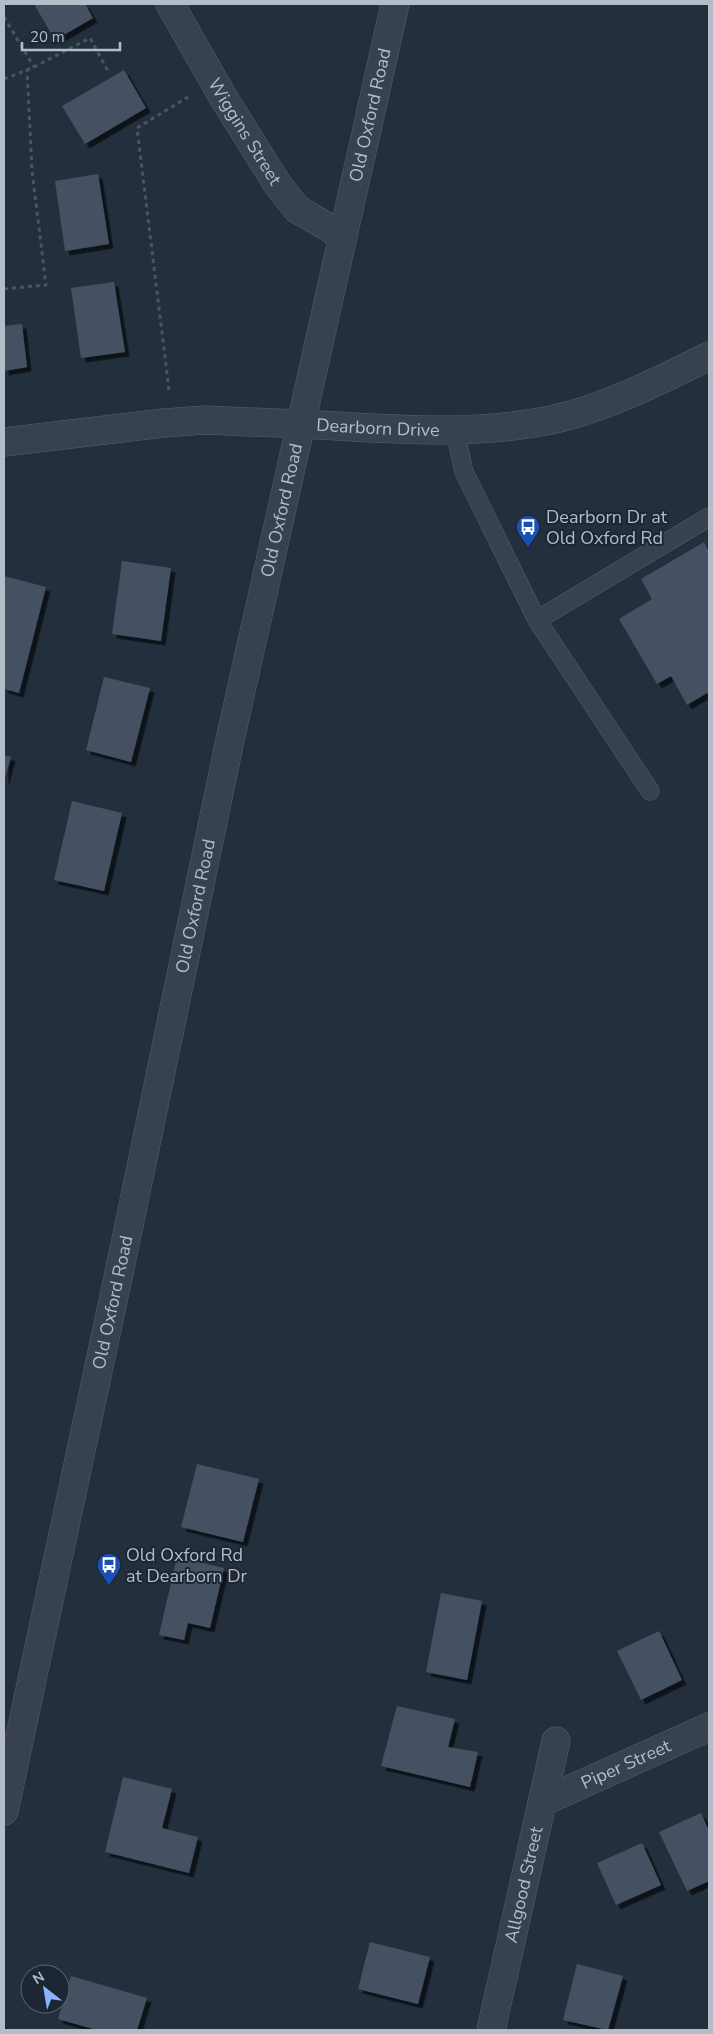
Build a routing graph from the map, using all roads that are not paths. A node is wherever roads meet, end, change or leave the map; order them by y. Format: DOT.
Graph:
graph roads {
  1 [pos="170,4"];
  2 [pos="395,4"];
  3 [pos="343,236"];
  4 [pos="709,356"];
  5 [pos="300,424"];
  6 [pos="455,431"];
  7 [pos="4,442"];
  8 [pos="709,517"];
  9 [pos="537,620"];
  10 [pos="650,791"];
  11 [pos="709,1726"];
  12 [pos="556,1740"];
  13 [pos="542,1802"];
  14 [pos="4,1811"];
  15 [pos="491,2030"];
  1 -- 3 [label="street, Wiggins Street"];
  2 -- 3 [label="street, Old Oxford Road"];
  3 -- 5 [label="street, Old Oxford Road"];
  4 -- 6 [label="street, Dearborn Drive"];
  5 -- 6 [label="street, Dearborn Drive"];
  5 -- 7 [label="street, Dearborn Drive"];
  5 -- 14 [label="street, Old Oxford Road"];
  6 -- 9 [label="lane"];
  8 -- 9 [label="lane"];
  9 -- 10 [label="lane"];
  11 -- 13 [label="street, Piper Street"];
  12 -- 13 [label="street, Allgood Street"];
  13 -- 15 [label="street, Allgood Street"];
}
